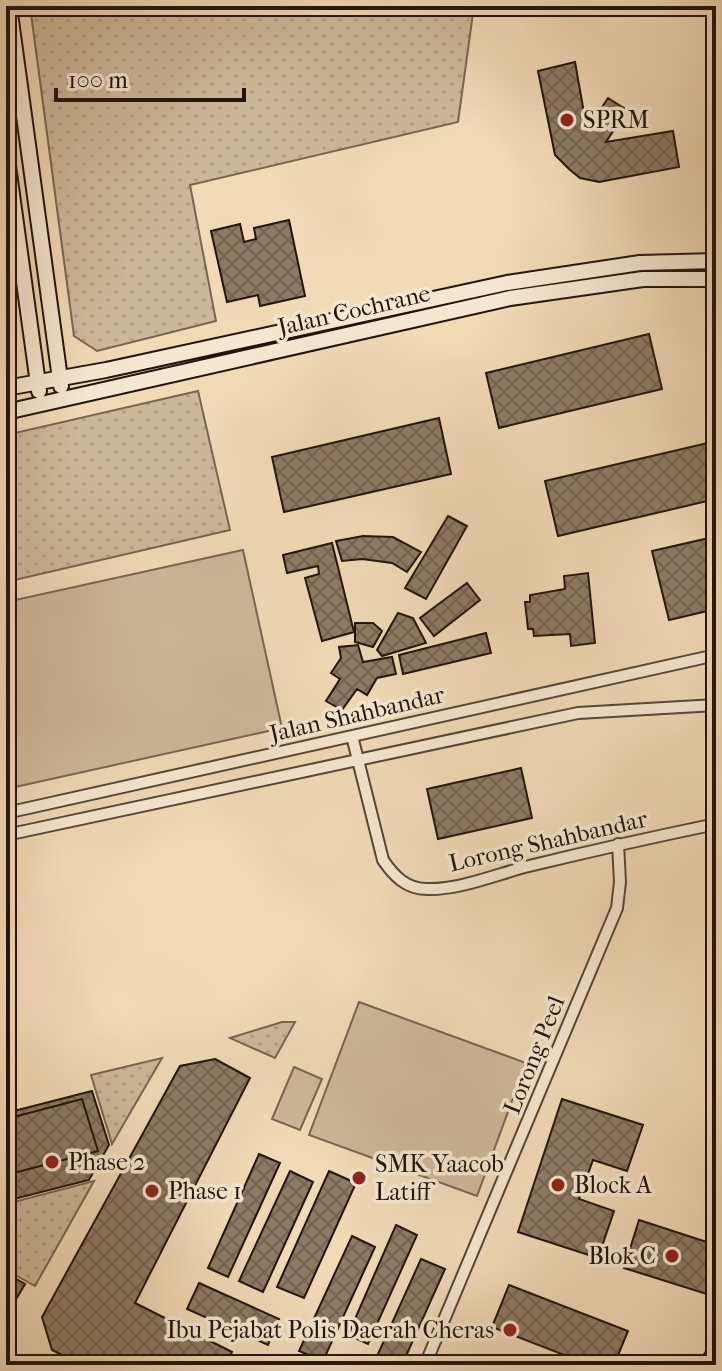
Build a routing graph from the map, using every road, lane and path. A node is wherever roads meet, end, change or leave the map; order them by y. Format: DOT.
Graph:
graph roads {
  1 [pos="9,6"];
  2 [pos="6,151"];
  3 [pos="716,261"];
  4 [pos="716,279"];
  5 [pos="59,378"];
  6 [pos="37,382"];
  7 [pos="6,388"];
  8 [pos="64,399"];
  9 [pos="42,404"];
  10 [pos="6,412"];
  11 [pos="716,655"];
  12 [pos="716,705"];
  13 [pos="352,736"];
  14 [pos="358,761"];
  15 [pos="6,813"];
  16 [pos="716,824"];
  17 [pos="6,835"];
  18 [pos="618,844"];
  19 [pos="425,1365"];
  1 -- 5 [label="street"];
  2 -- 6 [label="street"];
  3 -- 5 [label="street, Jalan Cochrane"];
  4 -- 8 [label="street, Jalan Cochrane"];
  5 -- 6 [label="street, Jalan Cochrane"];
  5 -- 8 [label="street"];
  6 -- 7 [label="street, Jalan Cochrane"];
  6 -- 9 [label="street"];
  8 -- 9 [label="street, Jalan Cochrane"];
  9 -- 10 [label="street, Jalan Cochrane"];
  11 -- 13 [label="street, Jalan Shahbandar"];
  12 -- 14 [label="street, Jalan Shahbandar"];
  13 -- 14 [label="street, Lorong Shahbandar"];
  13 -- 15 [label="street, Jalan Shahbandar"];
  14 -- 17 [label="street, Jalan Shahbandar"];
  14 -- 18 [label="street, Lorong Shahbandar"];
  16 -- 18 [label="street, Lorong Shahbandar"];
  18 -- 19 [label="street, Lorong Peel"];
}
